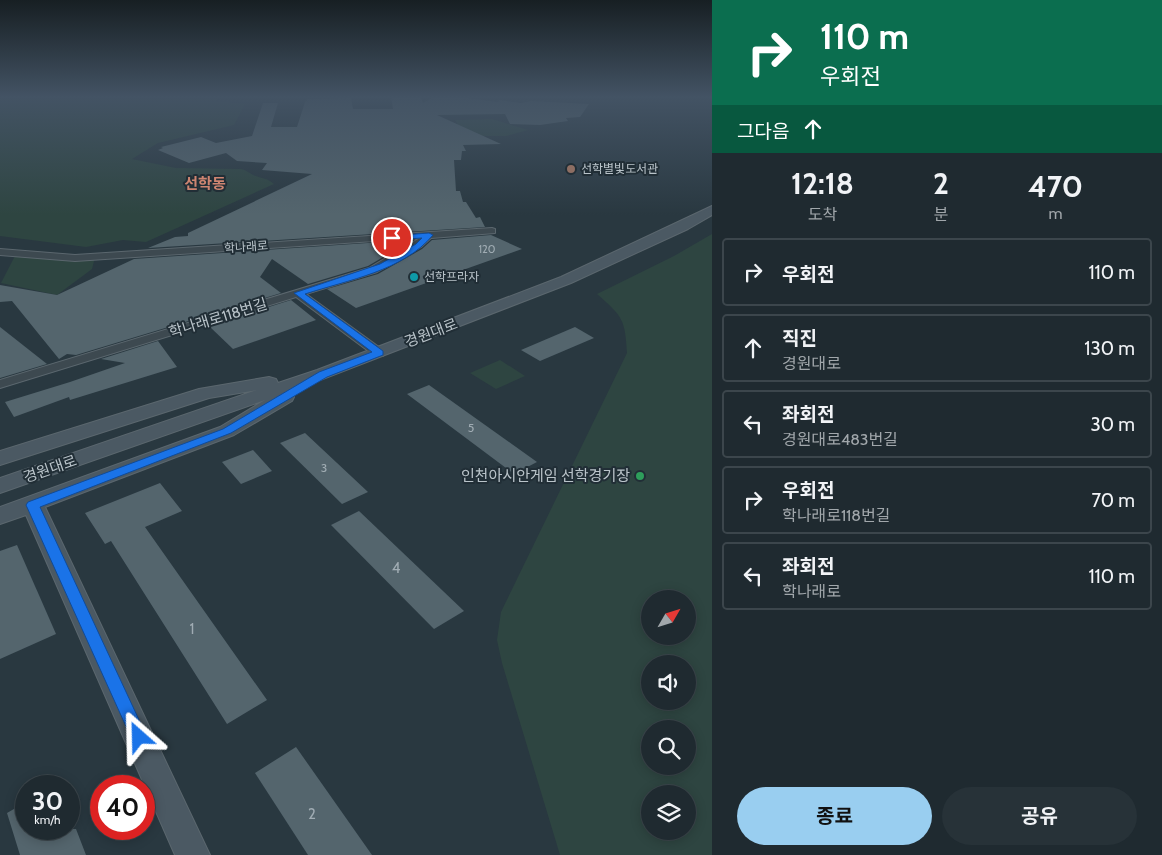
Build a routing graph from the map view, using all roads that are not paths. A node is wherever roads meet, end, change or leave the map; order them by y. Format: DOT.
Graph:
graph roads {
  1 [pos="712,210"];
  2 [pos="492,230"];
  3 [pos="429,235"];
  4 [pos="0,252"];
  5 [pos="298,293"];
  6 [pos="379,353"];
  7 [pos="323,374"];
  8 [pos="0,384"];
  9 [pos="0,458"];
  10 [pos="0,486"];
  11 [pos="33,505"];
  12 [pos="0,516"];
  13 [pos="193,855"];
  1 -- 6 [label="main road, 경원대로"];
  2 -- 3 [label="street, 학나래로"];
  3 -- 4 [label="street, 학나래로"];
  3 -- 5 [label="street, 학나래로118번길"];
  5 -- 6 [label="street"];
  5 -- 8 [label="street, 학나래로118번길"];
  6 -- 7 [label="main road, 경원대로"];
  7 -- 9 [label="main road"];
  7 -- 10 [label="main road, 경원대로"];
  7 -- 11 [label="main road"];
  11 -- 12 [label="main road"];
  11 -- 13 [label="main road"];
}
